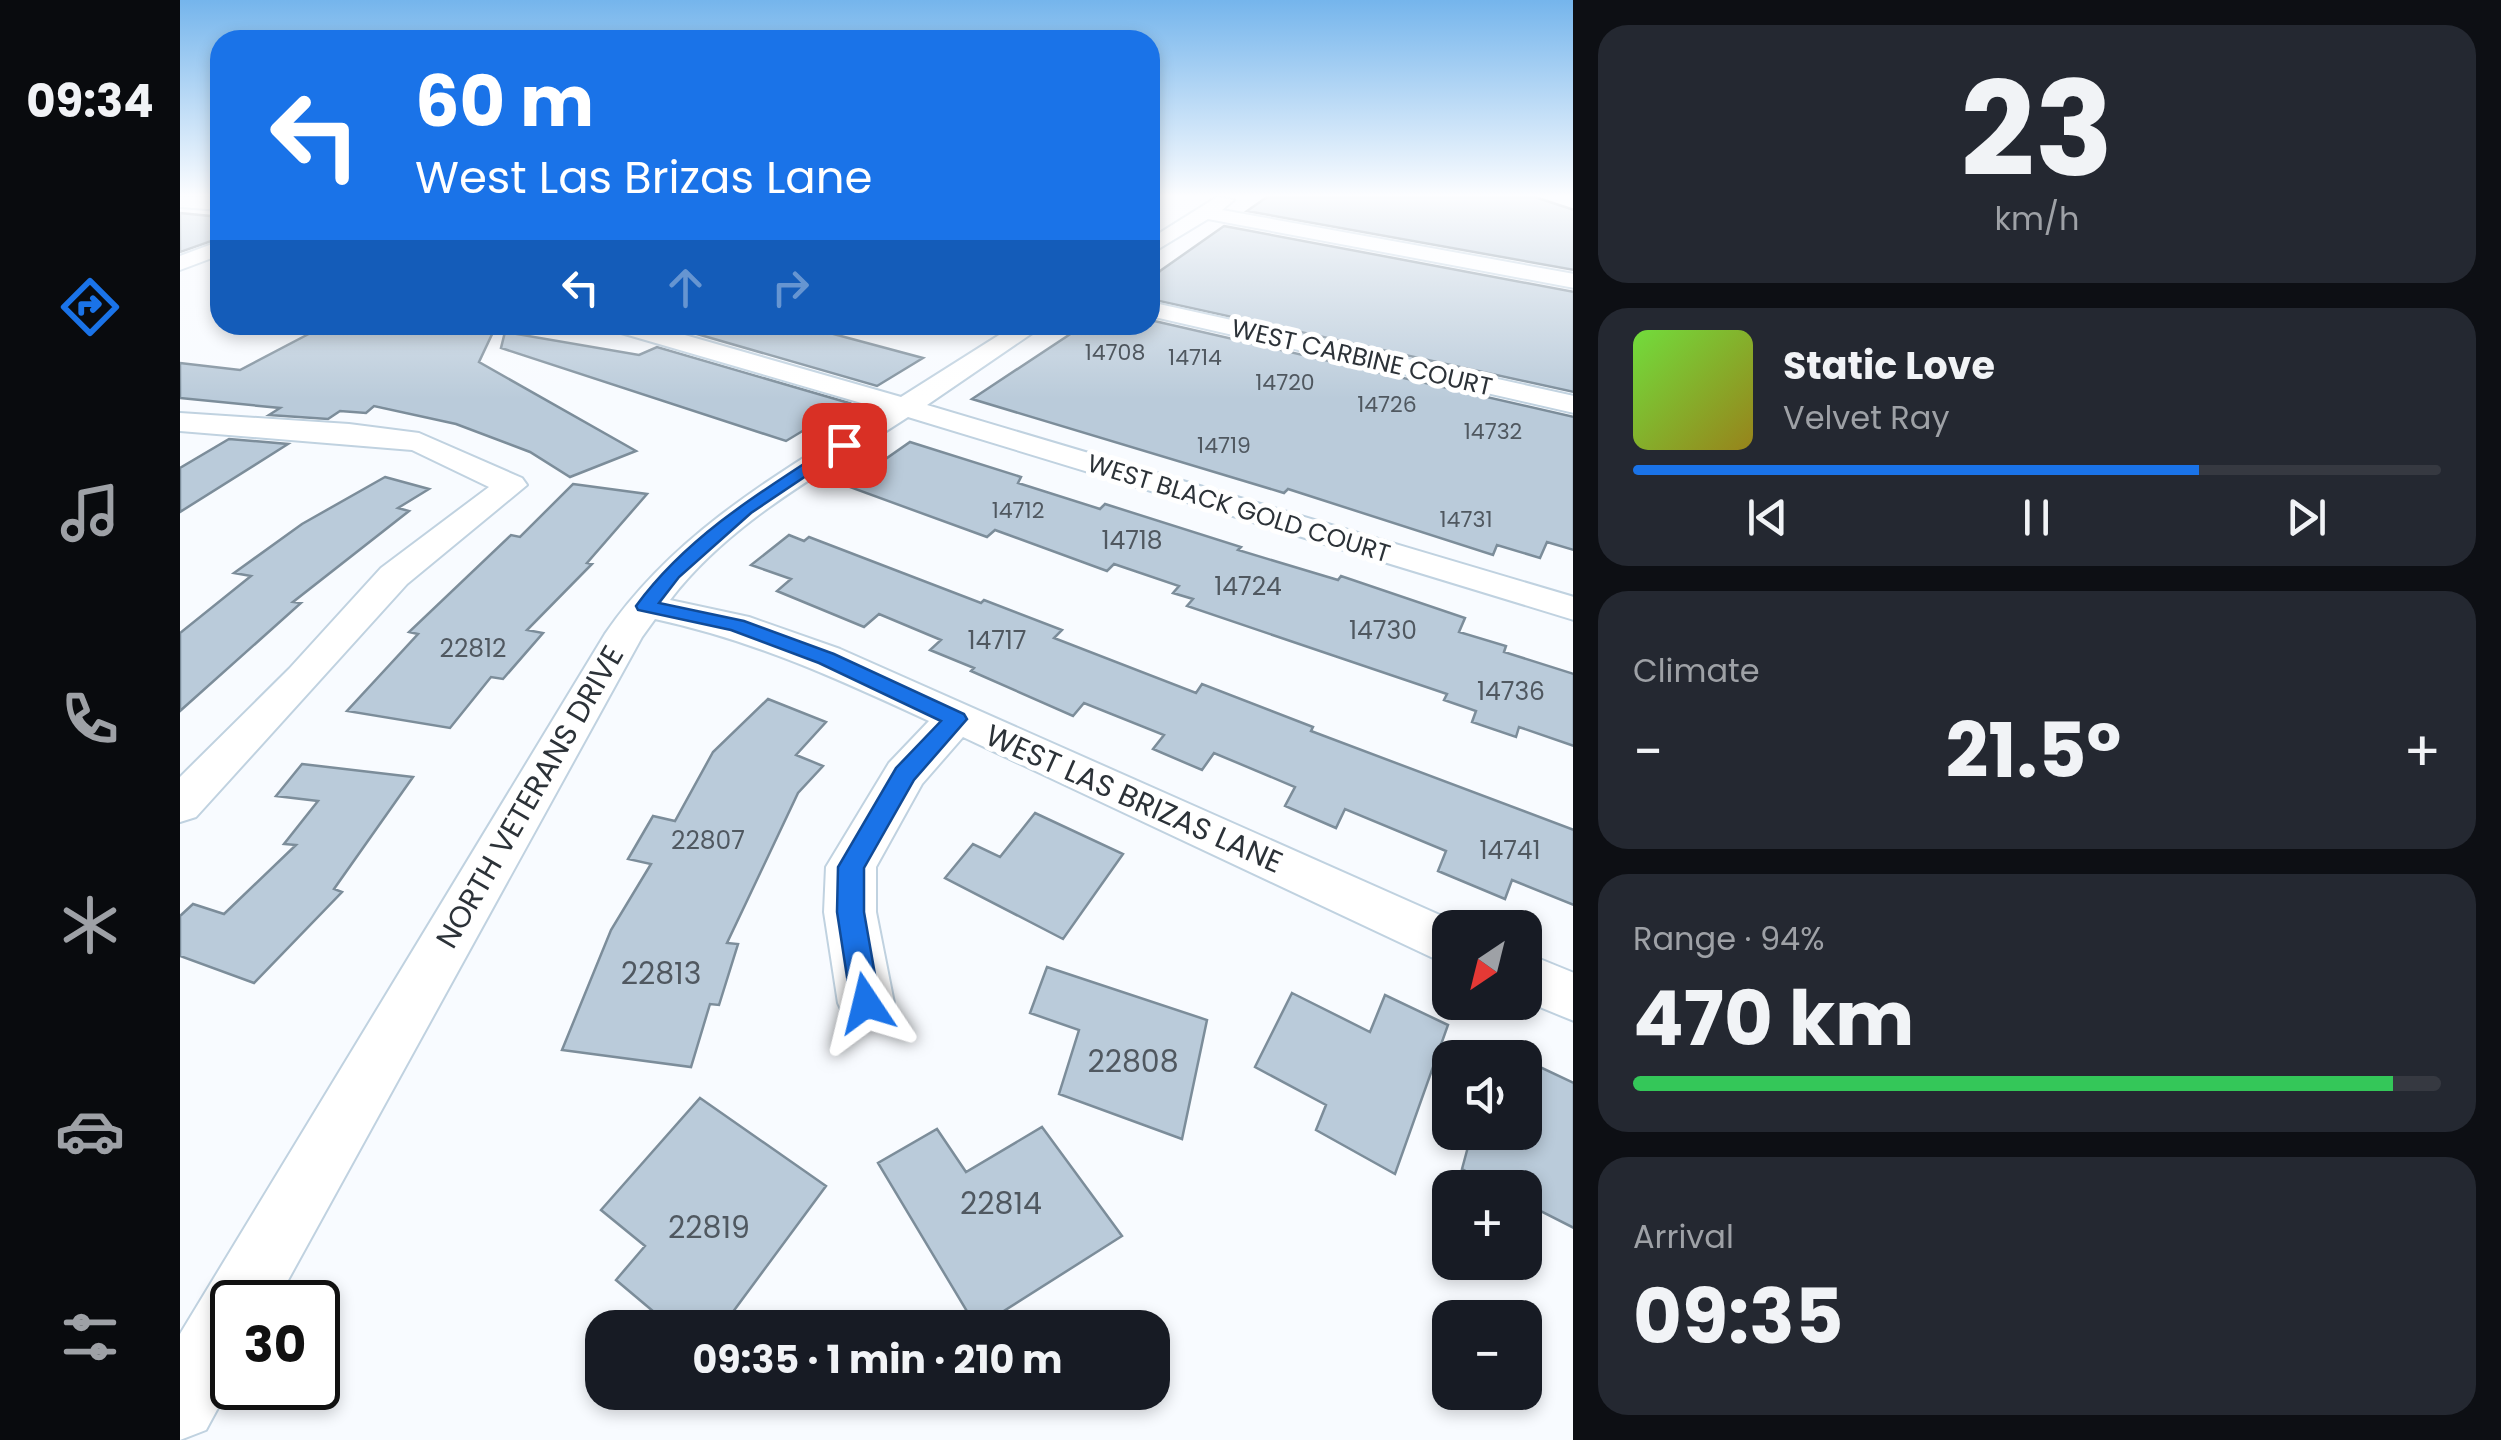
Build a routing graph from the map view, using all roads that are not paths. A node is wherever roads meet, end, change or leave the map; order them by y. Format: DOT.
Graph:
graph roads {
  1 [pos="1477,264"];
  2 [pos="1573,282"];
  3 [pos="1160,311"];
  4 [pos="660,335"];
  5 [pos="1017,335"];
  6 [pos="1573,405"];
  7 [pos="905,408"];
  8 [pos="183,425"];
  9 [pos="646,606"];
  10 [pos="1573,608"];
  11 [pos="956,719"];
  12 [pos="180,805"];
  13 [pos="1432,934"];
  14 [pos="1542,984"];
  15 [pos="1573,998"];
  16 [pos="866,1003"];
  17 [pos="251,1280"];
  18 [pos="210,1351"];
  19 [pos="180,1404"];
  1 -- 2 [label="street"];
  3 -- 6 [label="street, WEST CARBINE COURT"];
  4 -- 7 [label="street, WEST BLACK GOLD COURT"];
  5 -- 7 [label="street, NORTH VETERANS DRIVE"];
  7 -- 9 [label="street, NORTH VETERANS DRIVE"];
  7 -- 10 [label="street, WEST BLACK GOLD COURT"];
  8 -- 12 [label="street"];
  9 -- 11 [label="street, WEST LAS BRIZAS LANE"];
  9 -- 17 [label="street, NORTH VETERANS DRIVE"];
  11 -- 13 [label="street, WEST LAS BRIZAS LANE"];
  11 -- 16 [label="street"];
  14 -- 15 [label="street"];
  18 -- 19 [label="street"];
}
